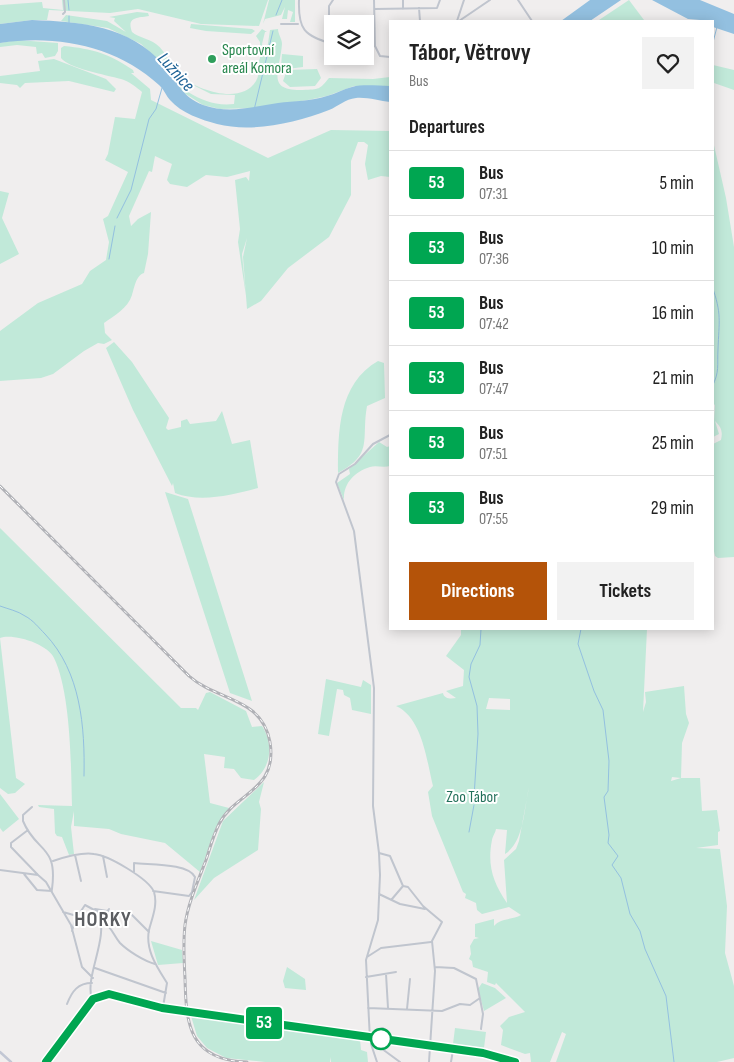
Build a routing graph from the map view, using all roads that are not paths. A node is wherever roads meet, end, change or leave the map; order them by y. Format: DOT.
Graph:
graph roads {
  1 [pos="64,0"];
  2 [pos="300,0"];
  3 [pos="333,0"];
  4 [pos="374,0"];
  5 [pos="402,0"];
  6 [pos="440,0"];
  7 [pos="464,0"];
  8 [pos="490,0"];
  9 [pos="518,0"];
  10 [pos="420,8"];
  11 [pos="375,9"];
  12 [pos="403,9"];
  13 [pos="63,14"];
  14 [pos="329,15"];
  15 [pos="420,20"];
  16 [pos="458,20"];
  17 [pos="460,20"];
  18 [pos="531,20"];
  19 [pos="281,24"];
  20 [pos="300,24"];
  21 [pos="324,41"];
  22 [pos="375,46"];
  23 [pos="389,57"];
  24 [pos="389,436"];
  25 [pos="32,807"];
  26 [pos="28,830"];
  27 [pos="380,853"];
  28 [pos="75,855"];
  29 [pos="103,856"];
  30 [pos="52,861"];
  31 [pos="0,870"];
  32 [pos="23,873"];
  33 [pos="134,873"];
  34 [pos="38,876"];
  35 [pos="107,876"];
  36 [pos="81,881"];
  37 [pos="49,886"];
  38 [pos="403,886"];
  39 [pos="41,890"];
  40 [pos="52,891"];
  41 [pos="153,891"];
  42 [pos="379,894"];
  43 [pos="391,900"];
  44 [pos="95,909"];
  45 [pos="109,909"];
  46 [pos="426,909"];
  47 [pos="63,912"];
  48 [pos="77,916"];
  49 [pos="101,920"];
  50 [pos="72,932"];
  51 [pos="149,932"];
  52 [pos="431,942"];
  53 [pos="366,957"];
  54 [pos="155,964"];
  55 [pos="94,967"];
  56 [pos="435,967"];
  57 [pos="396,972"];
  58 [pos="386,974"];
  59 [pos="366,977"];
  60 [pos="93,978"];
  61 [pos="410,979"];
  62 [pos="92,983"];
  63 [pos="166,992"];
  64 [pos="480,998"];
  65 [pos="92,1000"];
  66 [pos="67,1004"];
  67 [pos="162,1008"];
  68 [pos="368,1008"];
  69 [pos="388,1008"];
  70 [pos="407,1009"];
  71 [pos="433,1011"];
  72 [pos="482,1029"];
  73 [pos="370,1036"];
  74 [pos="384,1039"];
  75 [pos="372,1043"];
  76 [pos="431,1046"];
  77 [pos="453,1049"];
  78 [pos="0,1052"];
  79 [pos="11,1062"];
  80 [pos="46,1062"];
  81 [pos="378,1062"];
  82 [pos="400,1062"];
  83 [pos="429,1062"];
  84 [pos="451,1062"];
  85 [pos="515,1062"];
  1 -- 13 [label="street"];
  2 -- 20 [label="street"];
  3 -- 14 [label="street"];
  4 -- 11 [label="street"];
  5 -- 12 [label="street"];
  6 -- 10 [label="street"];
  7 -- 16 [label="street"];
  8 -- 17 [label="street"];
  9 -- 18 [label="street"];
  10 -- 12 [label="street"];
  10 -- 15 [label="street"];
  11 -- 12 [label="street"];
  11 -- 22 [label="street"];
  19 -- 20 [label="street"];
  20 -- 21 [label="street"];
  22 -- 23 [label="street"];
  24 -- 27 [label="street"];
  25 -- 26 [label="street"];
  26 -- 30 [label="street"];
  26 -- 34 [label="street"];
  27 -- 38 [label="street"];
  27 -- 42 [label="street"];
  28 -- 29 [label="street"];
  28 -- 30 [label="street"];
  28 -- 36 [label="street"];
  29 -- 33 [label="street"];
  29 -- 35 [label="street"];
  30 -- 40 [label="street"];
  31 -- 32 [label="street"];
  32 -- 34 [label="street"];
  32 -- 39 [label="street"];
  33 -- 41 [label="street"];
  33 -- 41 [label="street"];
  34 -- 37 [label="street"];
  37 -- 39 [label="street"];
  37 -- 40 [label="street"];
  38 -- 43 [label="street"];
  38 -- 46 [label="street"];
  39 -- 40 [label="street"];
  40 -- 47 [label="street"];
  41 -- 51 [label="street"];
  42 -- 43 [label="street"];
  42 -- 53 [label="street"];
  43 -- 46 [label="street"];
  44 -- 45 [label="street"];
  44 -- 48 [label="street"];
  44 -- 49 [label="street"];
  45 -- 49 [label="street"];
  45 -- 51 [label="street"];
  46 -- 52 [label="street"];
  47 -- 48 [label="street"];
  47 -- 50 [label="street"];
  48 -- 50 [label="street"];
  49 -- 54 [label="street"];
  49 -- 55 [label="street"];
  50 -- 60 [label="street"];
  51 -- 54 [label="street"];
  52 -- 53 [label="street"];
  52 -- 56 [label="street"];
  53 -- 59 [label="street"];
  54 -- 63 [label="street"];
  55 -- 60 [label="street"];
  55 -- 63 [label="street"];
  56 -- 64 [label="street"];
  56 -- 71 [label="street"];
  57 -- 58 [label="street"];
  58 -- 59 [label="street"];
  58 -- 69 [label="street"];
  59 -- 68 [label="street"];
  60 -- 62 [label="street"];
  61 -- 70 [label="street"];
  62 -- 65 [label="street"];
  62 -- 66 [label="street"];
  63 -- 67 [label="street"];
  64 -- 71 [label="street"];
  64 -- 72 [label="street"];
  65 -- 67 [label="street"];
  65 -- 80 [label="street"];
  67 -- 73 [label="street"];
  68 -- 69 [label="street"];
  68 -- 73 [label="street"];
  69 -- 70 [label="street"];
  70 -- 71 [label="street"];
  71 -- 76 [label="street"];
  73 -- 74 [label="street"];
  73 -- 74 [label="street"];
  73 -- 75 [label="street"];
  74 -- 76 [label="street"];
  75 -- 81 [label="street"];
  75 -- 82 [label="street"];
  76 -- 77 [label="street"];
  76 -- 83 [label="street"];
  77 -- 84 [label="street"];
  77 -- 85 [label="street"];
  78 -- 79 [label="street"];
}
